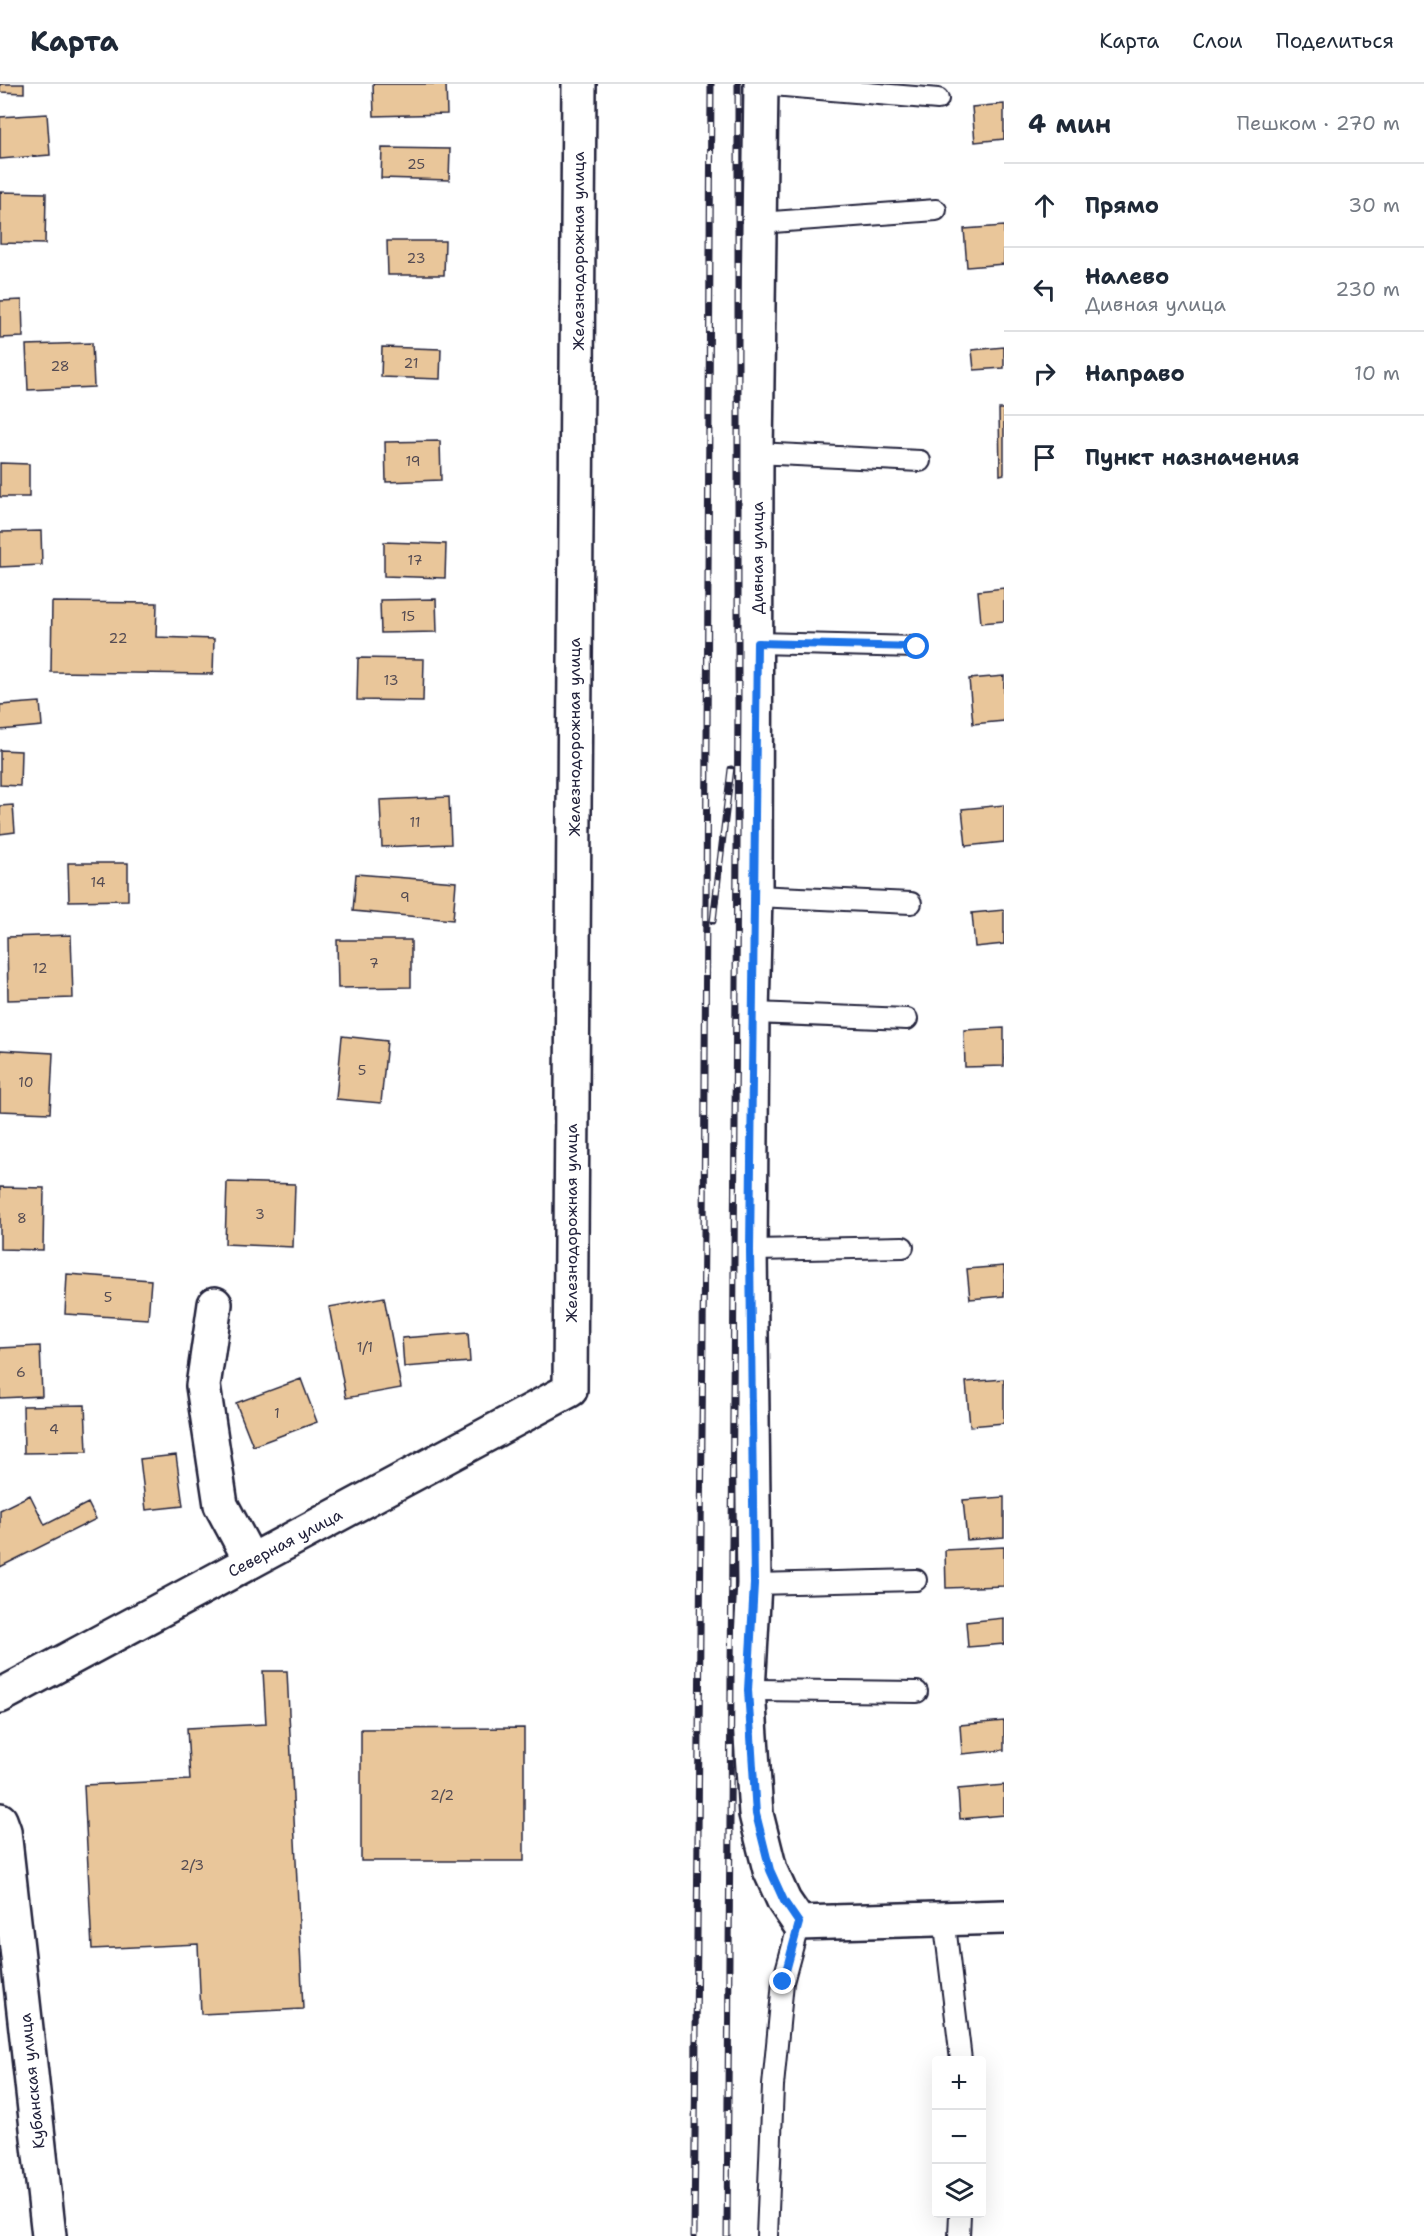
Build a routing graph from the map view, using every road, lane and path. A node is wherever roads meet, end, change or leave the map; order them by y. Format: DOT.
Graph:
graph roads {
  1 [pos="579,84"];
  2 [pos="761,84"];
  3 [pos="938,99"];
  4 [pos="936,210"];
  5 [pos="759,223"];
  6 [pos="756,453"];
  7 [pos="920,461"];
  8 [pos="757,643"];
  9 [pos="917,647"];
  10 [pos="755,896"];
  11 [pos="911,903"];
  12 [pos="752,1012"];
  13 [pos="907,1019"];
  14 [pos="903,1246"];
  15 [pos="750,1250"];
  16 [pos="215,1304"];
  17 [pos="570,1390"];
  18 [pos="251,1561"];
  19 [pos="916,1580"];
  20 [pos="754,1584"];
  21 [pos="748,1690"];
  22 [pos="917,1692"];
  23 [pos="0,1696"];
  24 [pos="0,1820"];
  25 [pos="944,1917"];
  26 [pos="1004,1917"];
  27 [pos="799,1923"];
  28 [pos="960,2056"];
  29 [pos="960,2218"];
  30 [pos="49,2236"];
  31 [pos="767,2236"];
  32 [pos="959,2236"];
  1 -- 17 [label="street, Железнодорожная улица"];
  2 -- 3 [label="lane"];
  2 -- 5 [label="street, Дивная улица"];
  4 -- 5 [label="lane"];
  5 -- 6 [label="street, Дивная улица"];
  6 -- 7 [label="lane"];
  6 -- 8 [label="street, Дивная улица"];
  8 -- 9 [label="lane"];
  8 -- 10 [label="street, Дивная улица"];
  10 -- 11 [label="lane"];
  10 -- 12 [label="street, Дивная улица"];
  12 -- 13 [label="lane"];
  12 -- 15 [label="street, Дивная улица"];
  14 -- 15 [label="lane"];
  15 -- 20 [label="street, Дивная улица"];
  16 -- 18 [label="street"];
  17 -- 18 [label="street, Северная улица"];
  18 -- 23 [label="street, Северная улица"];
  19 -- 20 [label="lane"];
  20 -- 21 [label="street, Дивная улица"];
  21 -- 22 [label="lane"];
  21 -- 27 [label="street, Дивная улица"];
  24 -- 30 [label="street, Кубанская улица"];
  25 -- 26 [label="street"];
  25 -- 27 [label="street"];
  25 -- 28 [label="lane"];
  27 -- 31 [label="lane"];
  29 -- 32 [label="lane"];
}
